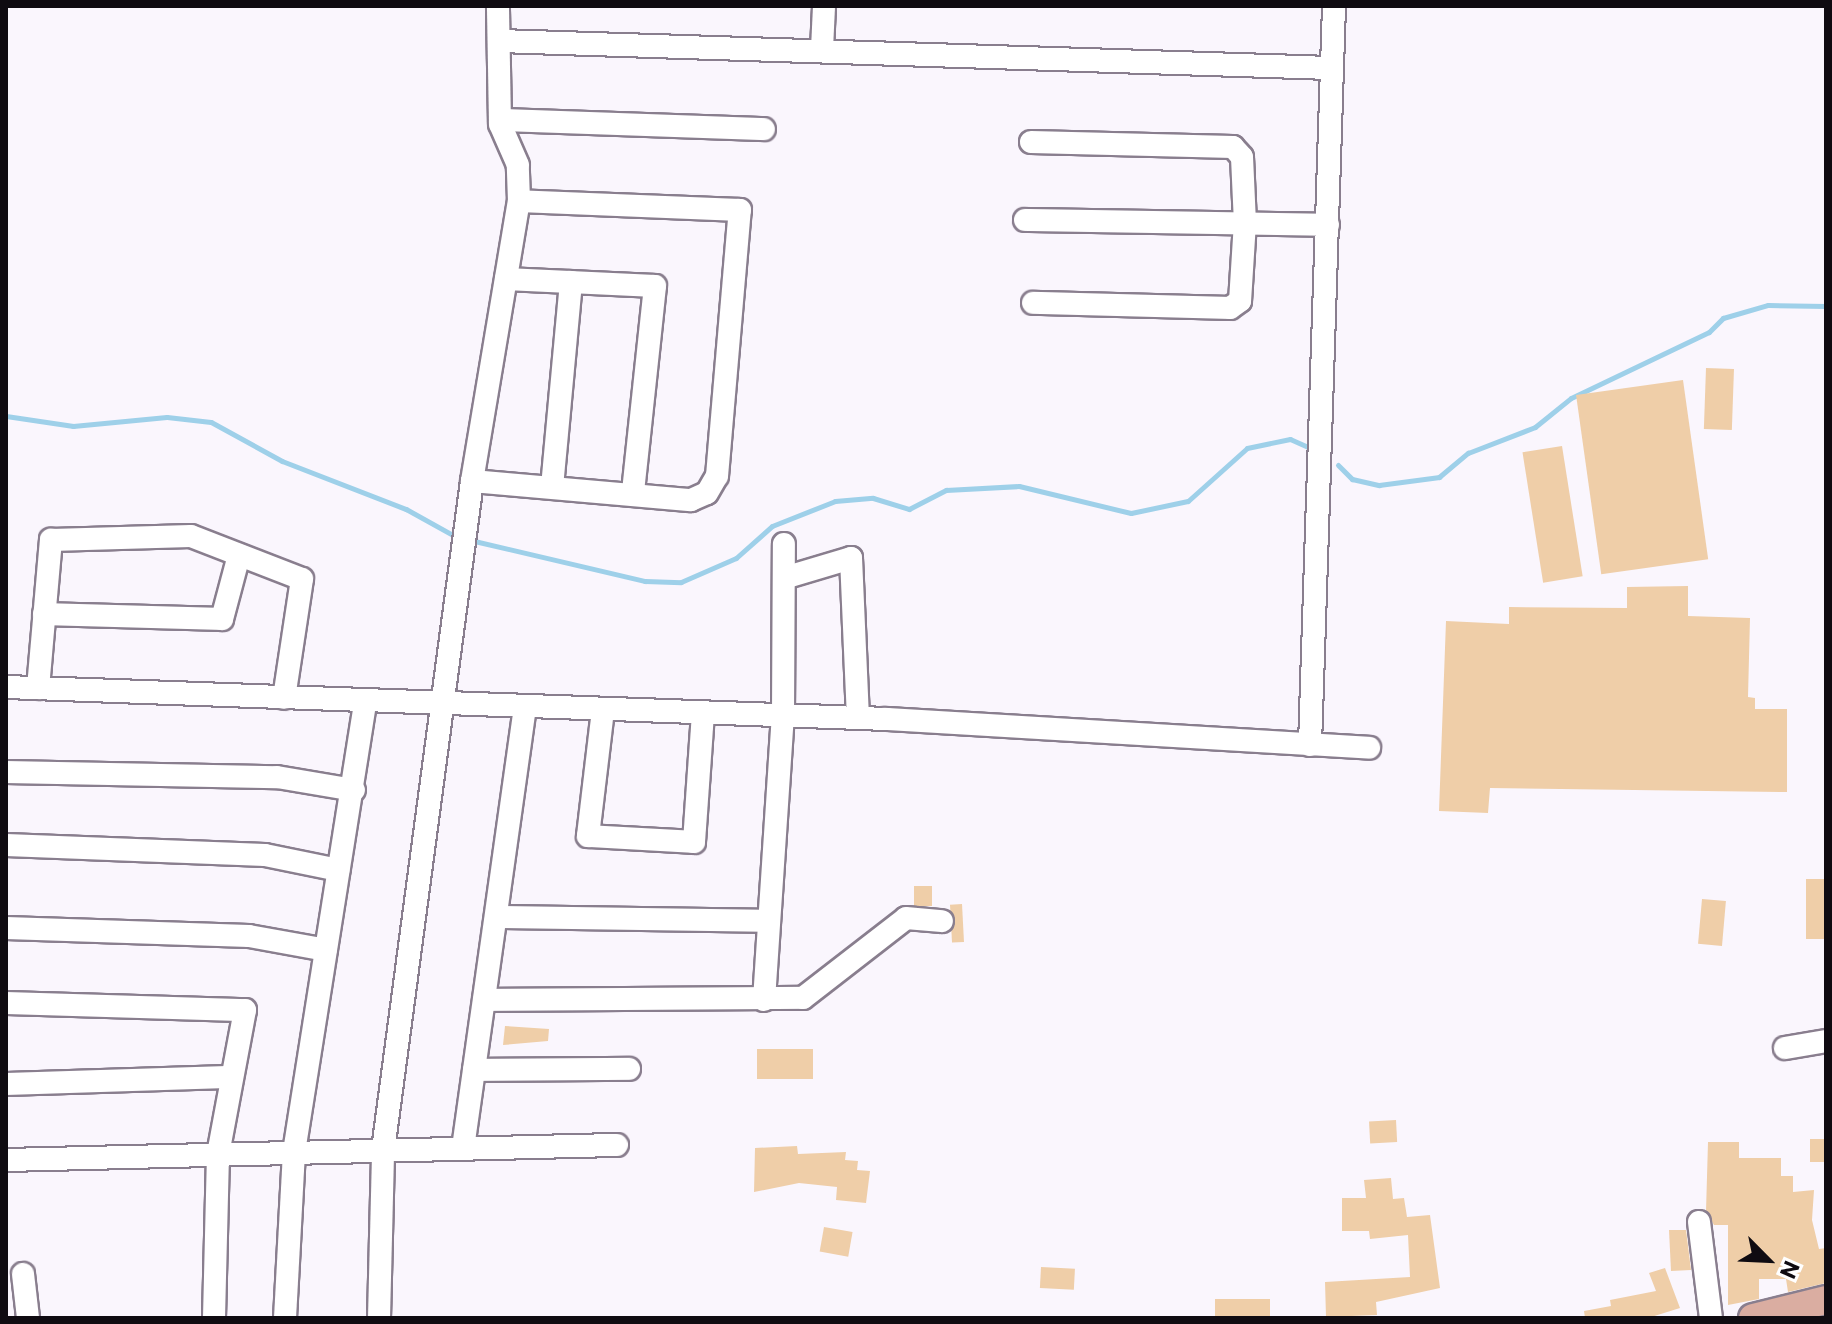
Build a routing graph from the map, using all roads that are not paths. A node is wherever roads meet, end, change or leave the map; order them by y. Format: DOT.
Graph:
graph roads {
  1 [pos="498,6"];
  2 [pos="824,6"];
  3 [pos="1334,6"];
  4 [pos="499,41"];
  5 [pos="822,49"];
  6 [pos="1332,68"];
  7 [pos="500,120"];
  8 [pos="764,129"];
  9 [pos="1031,142"];
  10 [pos="519,201"];
  11 [pos="1025,220"];
  12 [pos="1245,222"];
  13 [pos="1328,225"];
  14 [pos="506,279"];
  15 [pos="571,282"];
  16 [pos="1033,303"];
  17 [pos="472,481"];
  18 [pos="552,487"];
  19 [pos="633,493"];
  20 [pos="784,544"];
  21 [pos="239,555"];
  22 [pos="784,578"];
  23 [pos="44,614"];
  24 [pos="6,687"];
  25 [pos="38,688"];
  26 [pos="284,698"];
  27 [pos="365,702"];
  28 [pos="444,705"];
  29 [pos="525,707"];
  30 [pos="603,710"];
  31 [pos="703,713"];
  32 [pos="783,715"];
  33 [pos="858,718"];
  34 [pos="1310,745"];
  35 [pos="1369,748"];
  36 [pos="6,772"];
  37 [pos="354,790"];
  38 [pos="6,845"];
  39 [pos="338,870"];
  40 [pos="496,917"];
  41 [pos="769,921"];
  42 [pos="942,921"];
  43 [pos="6,928"];
  44 [pos="326,950"];
  45 [pos="484,1000"];
  46 [pos="764,1000"];
  47 [pos="6,1003"];
  48 [pos="1826,1041"];
  49 [pos="1785,1048"];
  50 [pos="629,1069"];
  51 [pos="474,1070"];
  52 [pos="232,1077"];
  53 [pos="6,1084"];
  54 [pos="617,1145"];
  55 [pos="463,1148"];
  56 [pos="383,1150"];
  57 [pos="294,1152"];
  58 [pos="218,1154"];
  59 [pos="6,1160"];
  60 [pos="1699,1222"];
  61 [pos="23,1274"];
  62 [pos="1826,1300"];
  63 [pos="28,1318"];
  64 [pos="214,1318"];
  65 [pos="285,1318"];
  66 [pos="379,1318"];
  67 [pos="1711,1318"];
  68 [pos="1753,1318"];
  1 -- 4 [label="street"];
  2 -- 5 [label="street"];
  3 -- 6 [label="street"];
  4 -- 5 [label="street"];
  4 -- 7 [label="street"];
  5 -- 6 [label="street"];
  6 -- 13 [label="street"];
  7 -- 8 [label="street"];
  7 -- 10 [label="street"];
  9 -- 12 [label="street"];
  10 -- 14 [label="street"];
  10 -- 19 [label="street"];
  11 -- 12 [label="street"];
  12 -- 13 [label="street"];
  12 -- 16 [label="street"];
  13 -- 34 [label="street"];
  14 -- 15 [label="street"];
  14 -- 17 [label="street"];
  15 -- 18 [label="street"];
  15 -- 19 [label="street"];
  17 -- 18 [label="street"];
  17 -- 28 [label="street"];
  18 -- 19 [label="street"];
  20 -- 22 [label="street"];
  21 -- 23 [label="street"];
  21 -- 23 [label="street"];
  21 -- 26 [label="street"];
  22 -- 32 [label="street"];
  22 -- 33 [label="street"];
  23 -- 25 [label="street"];
  24 -- 25 [label="street"];
  25 -- 26 [label="street"];
  26 -- 27 [label="street"];
  27 -- 28 [label="street"];
  27 -- 37 [label="street"];
  28 -- 29 [label="street"];
  28 -- 56 [label="street"];
  29 -- 30 [label="street"];
  29 -- 40 [label="street"];
  30 -- 31 [label="street"];
  30 -- 31 [label="street"];
  31 -- 32 [label="street"];
  32 -- 33 [label="street"];
  32 -- 41 [label="street"];
  33 -- 34 [label="street"];
  34 -- 35 [label="street"];
  36 -- 37 [label="street"];
  37 -- 39 [label="street"];
  38 -- 39 [label="street"];
  39 -- 44 [label="street"];
  40 -- 41 [label="street"];
  40 -- 45 [label="street"];
  41 -- 46 [label="street"];
  42 -- 46 [label="street"];
  43 -- 44 [label="street"];
  44 -- 57 [label="street"];
  45 -- 46 [label="street"];
  45 -- 51 [label="street"];
  47 -- 52 [label="street"];
  48 -- 49 [label="street"];
  50 -- 51 [label="street"];
  51 -- 55 [label="street"];
  52 -- 53 [label="street"];
  52 -- 58 [label="street"];
  54 -- 55 [label="street"];
  55 -- 56 [label="street"];
  56 -- 57 [label="street"];
  56 -- 66 [label="street"];
  57 -- 58 [label="street"];
  57 -- 65 [label="street"];
  58 -- 59 [label="street"];
  58 -- 64 [label="street"];
  60 -- 67 [label="street"];
  61 -- 63 [label="street"];
  62 -- 68 [label="main road"];
}
